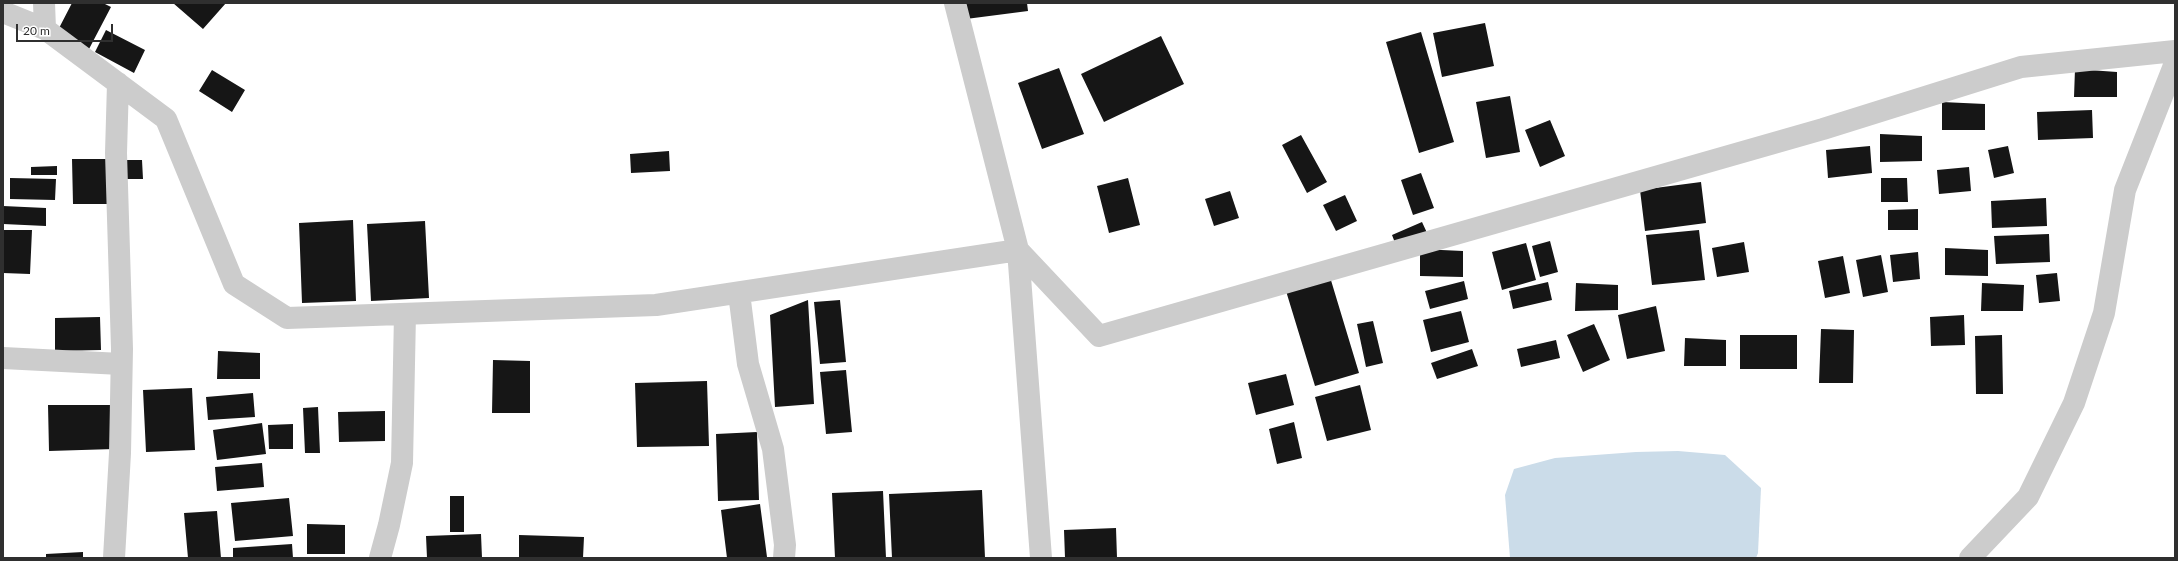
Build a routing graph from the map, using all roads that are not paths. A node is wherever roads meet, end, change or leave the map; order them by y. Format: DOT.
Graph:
graph roads {
  1 [pos="44,3"];
  2 [pos="955,3"];
  3 [pos="3,12"];
  4 [pos="46,29"];
  5 [pos="2175,52"];
  6 [pos="2175,63"];
  7 [pos="118,83"];
  8 [pos="1018,250"];
  9 [pos="739,293"];
  10 [pos="405,314"];
  11 [pos="3,358"];
  12 [pos="121,364"];
  13 [pos="114,558"];
  14 [pos="380,558"];
  15 [pos="784,558"];
  16 [pos="1041,558"];
  17 [pos="1970,558"];
  1 -- 4 [label="street"];
  2 -- 8 [label="street"];
  3 -- 4 [label="street"];
  4 -- 7 [label="street"];
  5 -- 8 [label="street"];
  6 -- 17 [label="street"];
  7 -- 10 [label="street"];
  7 -- 12 [label="street"];
  8 -- 9 [label="street"];
  8 -- 16 [label="street"];
  9 -- 10 [label="street"];
  9 -- 15 [label="street"];
  10 -- 14 [label="street"];
  11 -- 12 [label="street"];
  12 -- 13 [label="street"];
}
